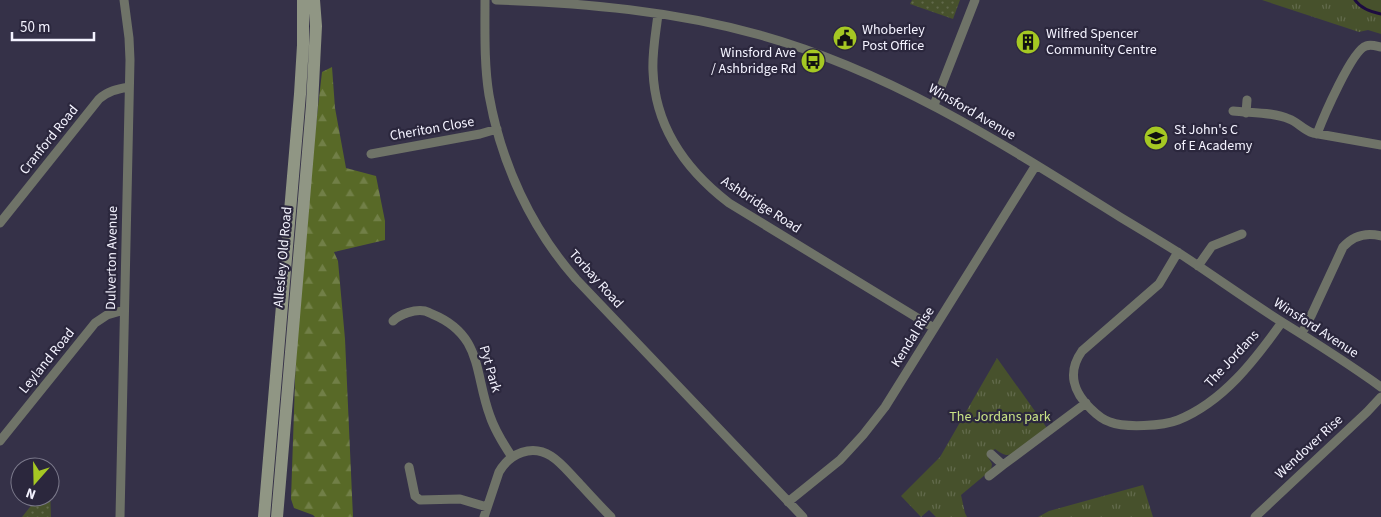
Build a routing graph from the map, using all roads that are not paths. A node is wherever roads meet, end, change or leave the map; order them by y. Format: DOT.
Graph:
graph roads {
  1 [pos="124,0"];
  2 [pos="303,0"];
  3 [pos="314,0"];
  4 [pos="485,0"];
  5 [pos="496,0"];
  6 [pos="975,0"];
  7 [pos="658,14"];
  8 [pos="1374,43"];
  9 [pos="129,87"];
  10 [pos="1247,100"];
  11 [pos="934,105"];
  12 [pos="1234,112"];
  13 [pos="1246,112"];
  14 [pos="497,129"];
  15 [pos="1316,134"];
  16 [pos="1381,145"];
  17 [pos="371,154"];
  18 [pos="1036,165"];
  19 [pos="0,223"];
  20 [pos="1242,234"];
  21 [pos="1381,236"];
  22 [pos="1178,252"];
  23 [pos="1198,266"];
  24 [pos="291,272"];
  25 [pos="124,310"];
  26 [pos="393,321"];
  27 [pos="1282,322"];
  28 [pos="934,328"];
  29 [pos="1302,334"];
  30 [pos="1381,388"];
  31 [pos="1381,397"];
  32 [pos="1086,404"];
  33 [pos="0,441"];
  34 [pos="991,454"];
  35 [pos="512,457"];
  36 [pos="1003,465"];
  37 [pos="409,466"];
  38 [pos="989,476"];
  39 [pos="788,502"];
  40 [pos="487,507"];
  41 [pos="120,517"];
  42 [pos="264,517"];
  43 [pos="277,517"];
  44 [pos="484,517"];
  45 [pos="611,517"];
  46 [pos="803,517"];
  47 [pos="1255,517"];
  1 -- 9 [label="street, Dulverton Avenue"];
  2 -- 24 [label="main road, Allesley Old Road"];
  3 -- 24 [label="main road, Allesley Old Road"];
  4 -- 14 [label="street, Torbay Road"];
  5 -- 7 [label="street, Winsford Avenue"];
  6 -- 11 [label="street"];
  7 -- 11 [label="street, Winsford Avenue"];
  7 -- 28 [label="street, Ashbridge Road"];
  8 -- 15 [label="street"];
  9 -- 19 [label="street, Cranford Road"];
  9 -- 25 [label="street, Dulverton Avenue"];
  10 -- 13 [label="street"];
  11 -- 18 [label="street, Winsford Avenue"];
  12 -- 13 [label="street"];
  13 -- 15 [label="street"];
  14 -- 17 [label="street, Cheriton Close"];
  14 -- 39 [label="street, Torbay Road"];
  15 -- 16 [label="street"];
  18 -- 22 [label="street, Winsford Avenue"];
  18 -- 28 [label="street, Kendal Rise"];
  20 -- 23 [label="street"];
  21 -- 29 [label="street"];
  22 -- 23 [label="street, Winsford Avenue"];
  22 -- 32 [label="street, The Jordans"];
  23 -- 27 [label="street, Winsford Avenue"];
  24 -- 42 [label="main road, Allesley Old Road"];
  24 -- 43 [label="main road, Allesley Old Road"];
  25 -- 33 [label="street, Leyland Road"];
  25 -- 41 [label="street, Dulverton Avenue"];
  26 -- 35 [label="street, Pyt Park"];
  27 -- 29 [label="street, Winsford Avenue"];
  27 -- 32 [label="street, The Jordans"];
  28 -- 39 [label="street, Kendal Rise"];
  29 -- 30 [label="street, Winsford Avenue"];
  31 -- 47 [label="street, Wendover Rise"];
  32 -- 36 [label="street"];
  34 -- 36 [label="street"];
  35 -- 40 [label="street"];
  35 -- 45 [label="street"];
  36 -- 38 [label="street"];
  37 -- 40 [label="street"];
  39 -- 46 [label="street, Torbay Road"];
  40 -- 44 [label="street"];
}
